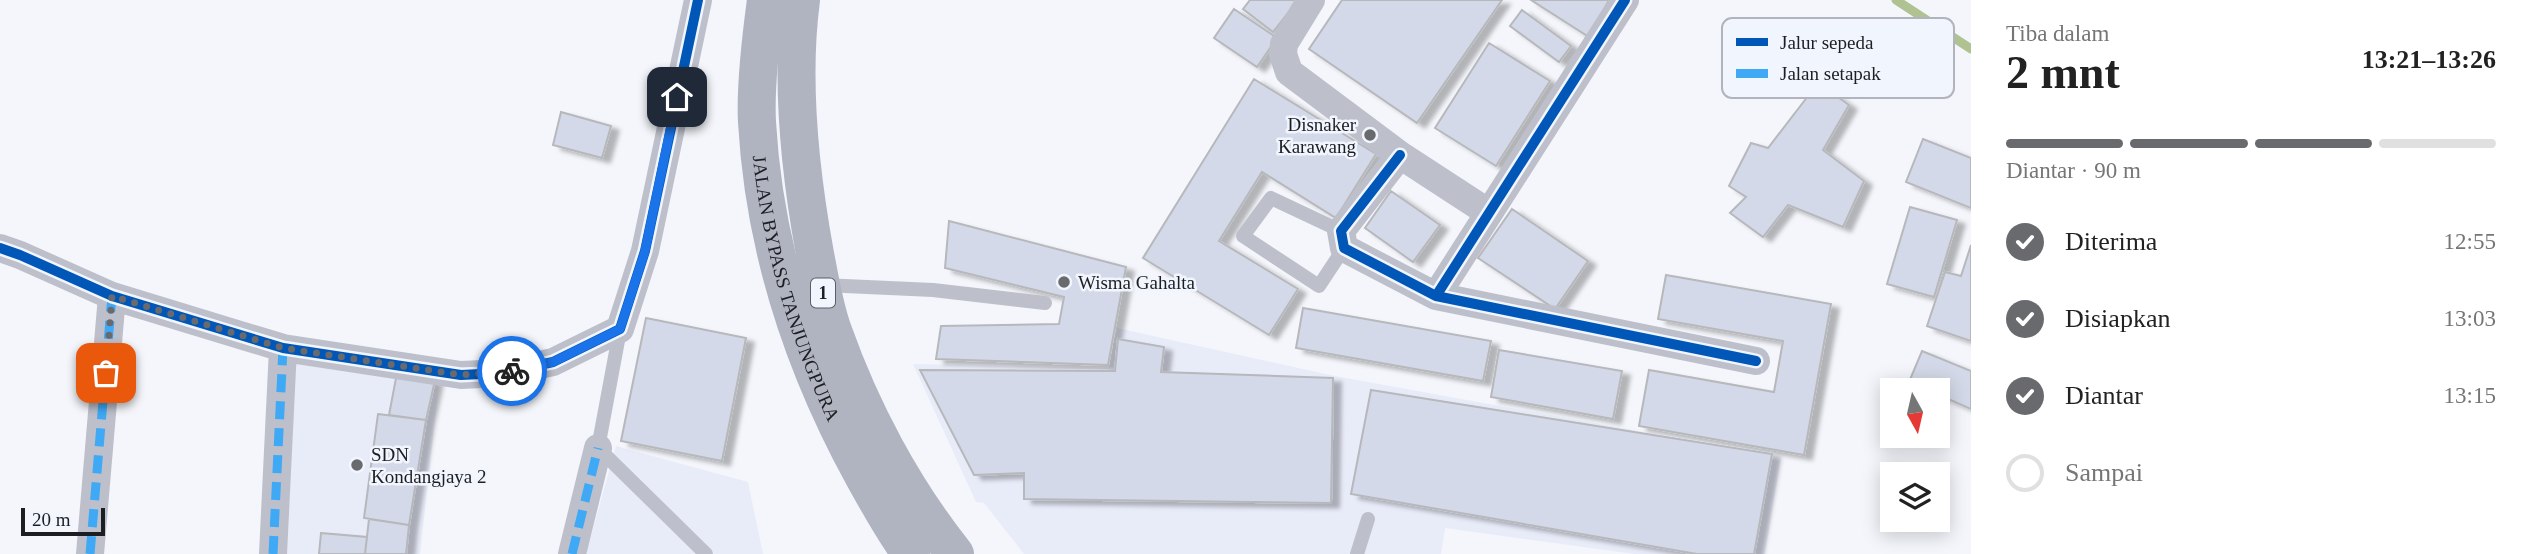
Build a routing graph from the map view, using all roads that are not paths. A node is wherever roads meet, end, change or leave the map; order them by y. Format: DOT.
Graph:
graph roads {
  1 [pos="698,0"];
  2 [pos="765,0"];
  3 [pos="801,0"];
  4 [pos="1311,0"];
  5 [pos="1625,0"];
  6 [pos="1400,155"];
  7 [pos="1489,214"];
  8 [pos="1342,240"];
  9 [pos="0,248"];
  10 [pos="821,285"];
  11 [pos="112,296"];
  12 [pos="1436,296"];
  13 [pos="1045,303"];
  14 [pos="620,329"];
  15 [pos="283,348"];
  16 [pos="1756,361"];
  17 [pos="598,448"];
  18 [pos="1368,519"];
  19 [pos="90,554"];
  20 [pos="273,554"];
  21 [pos="572,554"];
  22 [pos="706,554"];
  23 [pos="911,554"];
  24 [pos="955,554"];
  25 [pos="1357,554"];
  1 -- 14 [label="street"];
  2 -- 23 [label="highway, JALAN BYPASS TANJUNGPURA / 1"];
  3 -- 10 [label="highway, JALAN BYPASS TANJUNGPURA / 1"];
  4 -- 6 [label="street"];
  5 -- 7 [label="street"];
  6 -- 7 [label="street"];
  6 -- 8 [label="street"];
  7 -- 12 [label="street"];
  8 -- 8 [label="lane"];
  8 -- 12 [label="street"];
  9 -- 11 [label="street"];
  10 -- 13 [label="lane"];
  10 -- 24 [label="highway, JALAN BYPASS TANJUNGPURA / 1"];
  11 -- 15 [label="street"];
  11 -- 19 [label="street"];
  12 -- 16 [label="street"];
  14 -- 15 [label="street"];
  14 -- 17 [label="lane"];
  15 -- 20 [label="street"];
  17 -- 21 [label="street"];
  17 -- 22 [label="lane"];
  18 -- 25 [label="lane"];
}
